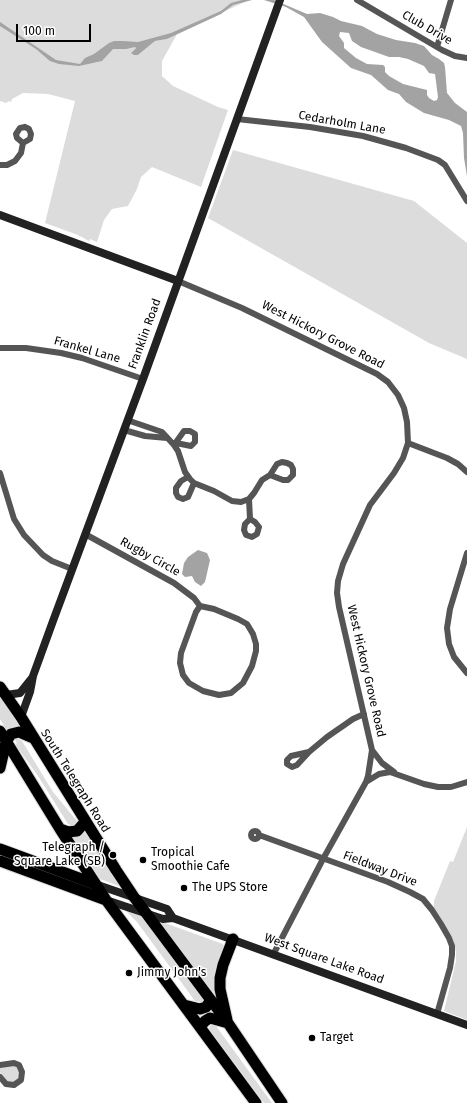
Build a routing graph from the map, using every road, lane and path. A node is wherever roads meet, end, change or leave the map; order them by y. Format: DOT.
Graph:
graph roads {
  1 [pos="357,0"];
  2 [pos="451,0"];
  3 [pos="279,2"];
  4 [pos="437,47"];
  5 [pos="467,58"];
  6 [pos="237,118"];
  7 [pos="23,143"];
  8 [pos="0,165"];
  9 [pos="467,201"];
  10 [pos="0,214"];
  11 [pos="178,281"];
  12 [pos="0,348"];
  13 [pos="143,379"];
  14 [pos="128,420"];
  15 [pos="124,430"];
  16 [pos="167,438"];
  17 [pos="408,443"];
  18 [pos="467,472"];
  19 [pos="0,473"];
  20 [pos="270,474"];
  21 [pos="188,477"];
  22 [pos="194,483"];
  23 [pos="249,499"];
  24 [pos="250,519"];
  25 [pos="85,534"];
  26 [pos="467,553"];
  27 [pos="72,569"];
  28 [pos="200,606"];
  29 [pos="467,673"];
  30 [pos="33,676"];
  31 [pos="3,691"];
  32 [pos="364,714"];
  33 [pos="21,717"];
  34 [pos="0,731"];
  35 [pos="33,738"];
  36 [pos="6,742"];
  37 [pos="372,750"];
  38 [pos="309,752"];
  39 [pos="0,768"];
  40 [pos="394,772"];
  41 [pos="366,782"];
  42 [pos="467,782"];
  43 [pos="85,822"];
  44 [pos="60,829"];
  45 [pos="259,835"];
  46 [pos="0,848"];
  47 [pos="323,859"];
  48 [pos="0,861"];
  49 [pos="95,884"];
  50 [pos="134,897"];
  51 [pos="106,900"];
  52 [pos="146,913"];
  53 [pos="172,918"];
  54 [pos="233,939"];
  55 [pos="274,955"];
  56 [pos="211,1000"];
  57 [pos="184,1005"];
  58 [pos="437,1014"];
  59 [pos="228,1023"];
  60 [pos="467,1025"];
  61 [pos="200,1027"];
  62 [pos="0,1065"];
  63 [pos="0,1077"];
  64 [pos="256,1103"];
  65 [pos="282,1103"];
  1 -- 4 [label="street, Club Drive"];
  2 -- 4 [label="street"];
  3 -- 6 [label="street, Franklin Road"];
  4 -- 5 [label="street, Club Drive"];
  6 -- 9 [label="street, Cedarholm Lane"];
  6 -- 11 [label="street, Franklin Road"];
  7 -- 8 [label="street"];
  10 -- 11 [label="street, West Hickory Grove Road"];
  11 -- 13 [label="street, Franklin Road"];
  11 -- 17 [label="street, West Hickory Grove Road"];
  12 -- 13 [label="street, Frankel Lane"];
  13 -- 14 [label="street, Franklin Road"];
  14 -- 15 [label="street, Franklin Road"];
  14 -- 16 [label="street"];
  15 -- 16 [label="street"];
  15 -- 25 [label="street, Franklin Road"];
  16 -- 21 [label="street"];
  17 -- 18 [label="street"];
  17 -- 32 [label="street, West Hickory Grove Road"];
  19 -- 27 [label="street"];
  20 -- 23 [label="street"];
  21 -- 22 [label="street"];
  21 -- 22 [label="street"];
  22 -- 23 [label="street"];
  23 -- 24 [label="street"];
  25 -- 27 [label="street, Franklin Road"];
  25 -- 28 [label="street, Rugby Circle"];
  26 -- 29 [label="street"];
  27 -- 30 [label="street, Franklin Road"];
  28 -- 28 [label="street"];
  30 -- 31 [label="street, Franklin Road"];
  30 -- 33 [label="street, Franklin Road"];
  31 -- 33 [label="highway, South Telegraph Road"];
  32 -- 37 [label="street, West Hickory Grove Road"];
  32 -- 38 [label="street"];
  33 -- 35 [label="highway, South Telegraph Road"];
  34 -- 36 [label="highway"];
  35 -- 36 [label="highway"];
  35 -- 43 [label="highway, South Telegraph Road"];
  36 -- 39 [label="highway"];
  36 -- 44 [label="highway"];
  37 -- 40 [label="street"];
  37 -- 41 [label="street, West Hickory Grove Road"];
  40 -- 41 [label="street"];
  40 -- 42 [label="street"];
  41 -- 47 [label="street, West Hickory Grove Road"];
  43 -- 44 [label="highway"];
  43 -- 50 [label="highway, South Telegraph Road"];
  44 -- 49 [label="highway"];
  45 -- 47 [label="street, Fieldway Drive"];
  46 -- 49 [label="highway, West Square Lake Road"];
  47 -- 55 [label="street, West Hickory Grove Road"];
  47 -- 58 [label="street, Fieldway Drive"];
  48 -- 51 [label="highway, West Square Lake Road"];
  49 -- 50 [label="street, West Square Lake Road"];
  49 -- 51 [label="highway"];
  50 -- 52 [label="highway, South Telegraph Road"];
  50 -- 53 [label="street, West Square Lake Road"];
  51 -- 52 [label="street, West Square Lake Road"];
  51 -- 57 [label="highway"];
  52 -- 53 [label="street, West Square Lake Road"];
  52 -- 56 [label="highway, South Telegraph Road"];
  53 -- 54 [label="street, West Square Lake Road"];
  54 -- 55 [label="street, West Square Lake Road"];
  54 -- 59 [label="highway"];
  55 -- 58 [label="street, West Square Lake Road"];
  56 -- 57 [label="highway"];
  56 -- 59 [label="highway, South Telegraph Road"];
  57 -- 61 [label="highway"];
  58 -- 60 [label="street, West Square Lake Road"];
  59 -- 61 [label="highway"];
  59 -- 65 [label="highway, South Telegraph Road"];
  61 -- 64 [label="highway"];
  62 -- 63 [label="street"];
}
